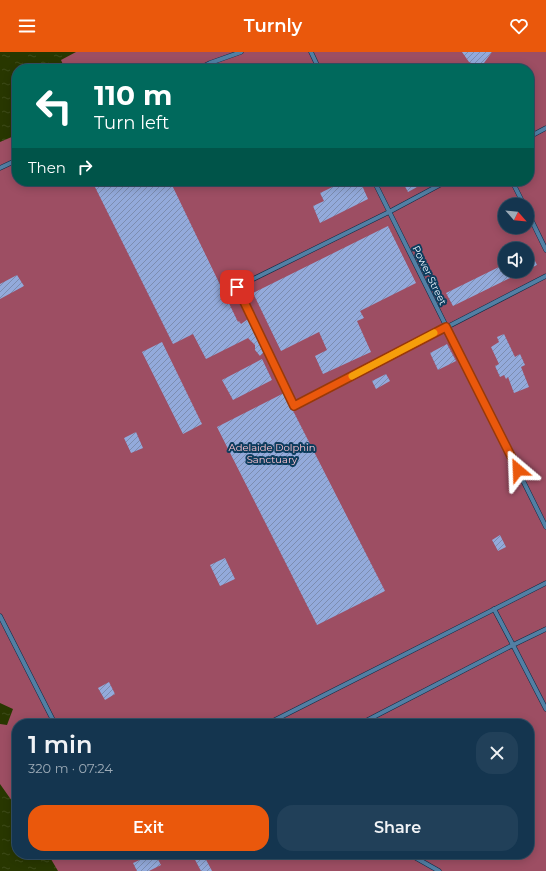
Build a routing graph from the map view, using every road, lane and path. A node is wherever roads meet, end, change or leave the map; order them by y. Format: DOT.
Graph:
graph roads {
  1 [pos="241,52"];
  2 [pos="311,52"];
  3 [pos="208,64"];
  4 [pos="317,64"];
  5 [pos="546,128"];
  6 [pos="534,134"];
  7 [pos="12,162"];
  8 [pos="0,168"];
  9 [pos="376,186"];
  10 [pos="438,186"];
  11 [pos="514,186"];
  12 [pos="520,198"];
  13 [pos="389,212"];
  14 [pos="534,225"];
  15 [pos="546,250"];
  16 [pos="546,276"];
  17 [pos="446,327"];
  18 [pos="546,527"];
  19 [pos="546,583"];
  20 [pos="494,609"];
  21 [pos="0,616"];
  22 [pos="546,629"];
  23 [pos="513,645"];
  24 [pos="546,709"];
  25 [pos="52,719"];
  26 [pos="277,719"];
  27 [pos="370,719"];
  28 [pos="418,859"];
  29 [pos="439,871"];
  1 -- 3 [label="lane"];
  2 -- 4 [label="lane"];
  5 -- 6 [label="lane"];
  7 -- 8 [label="lane"];
  9 -- 13 [label="lane, Power Street"];
  10 -- 13 [label="lane"];
  11 -- 12 [label="lane"];
  13 -- 17 [label="lane, Power Street"];
  13 -- 17 [label="lane"];
  14 -- 15 [label="lane"];
  16 -- 17 [label="lane"];
  17 -- 18 [label="lane, Power Street"];
  19 -- 20 [label="lane"];
  20 -- 23 [label="lane"];
  20 -- 26 [label="lane"];
  21 -- 25 [label="lane"];
  22 -- 23 [label="lane"];
  23 -- 24 [label="lane"];
  23 -- 27 [label="lane"];
  28 -- 29 [label="lane"];
}
